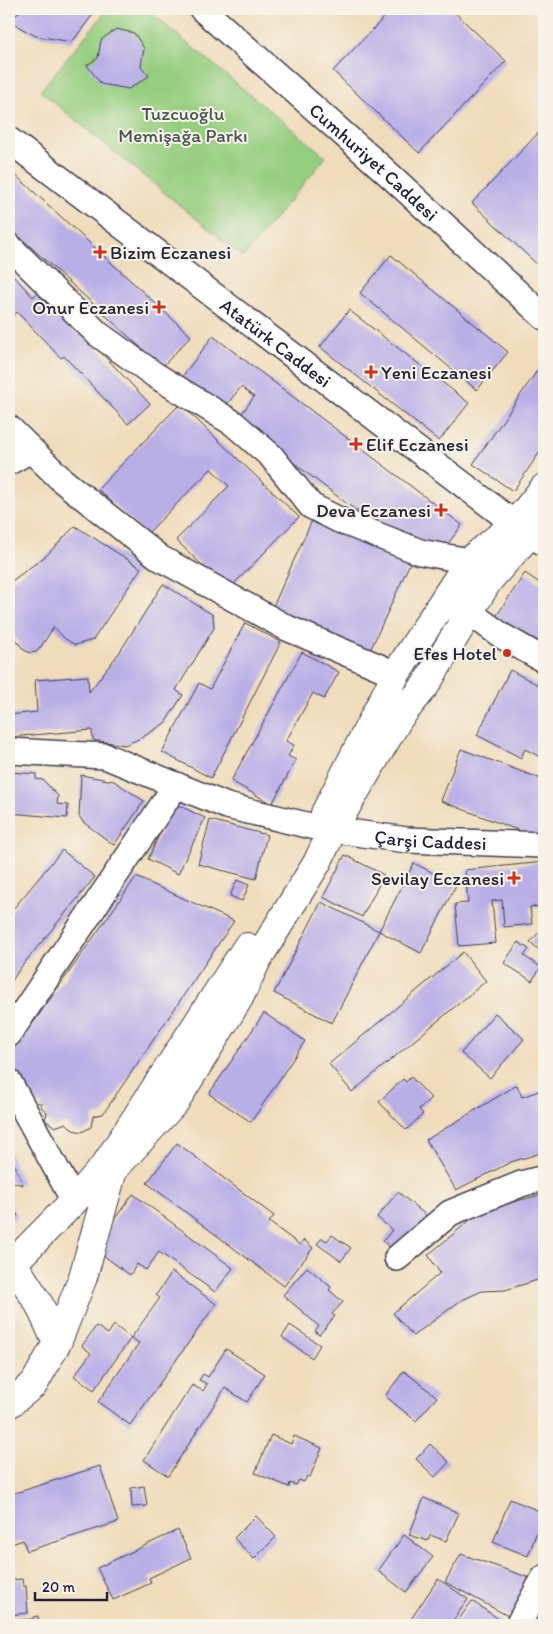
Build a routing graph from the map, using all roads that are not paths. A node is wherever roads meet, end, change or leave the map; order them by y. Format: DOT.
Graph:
graph roads {
  1 [pos="202,9"];
  2 [pos="9,140"];
  3 [pos="9,246"];
  4 [pos="544,317"];
  5 [pos="9,428"];
  6 [pos="31,450"];
  7 [pos="9,462"];
  8 [pos="544,488"];
  9 [pos="534,530"];
  10 [pos="469,562"];
  11 [pos="443,603"];
  12 [pos="469,612"];
  13 [pos="544,660"];
  14 [pos="396,674"];
  15 [pos="9,751"];
  16 [pos="176,785"];
  17 [pos="326,828"];
  18 [pos="544,845"];
  19 [pos="9,1034"];
  20 [pos="9,1082"];
  21 [pos="544,1178"];
  22 [pos="74,1201"];
  23 [pos="397,1258"];
  24 [pos="11,1263"];
  25 [pos="56,1343"];
  26 [pos="9,1404"];
  27 [pos="544,1578"];
  28 [pos="518,1625"];
  1 -- 4 [label="street, Cumhuriyet Caddesi"];
  2 -- 9 [label="street, Atatürk Caddesi"];
  3 -- 10 [label="street"];
  5 -- 6 [label="street"];
  6 -- 7 [label="street"];
  6 -- 14 [label="street"];
  8 -- 9 [label="main road"];
  9 -- 10 [label="main road"];
  9 -- 12 [label="main road"];
  10 -- 11 [label="main road"];
  11 -- 12 [label="street"];
  11 -- 14 [label="main road"];
  12 -- 13 [label="street"];
  12 -- 17 [label="main road"];
  14 -- 17 [label="main road"];
  15 -- 16 [label="street, Çarşi Caddesi"];
  16 -- 17 [label="street, Çarşi Caddesi"];
  16 -- 19 [label="street"];
  17 -- 18 [label="street, Çarşi Caddesi"];
  17 -- 22 [label="main road"];
  17 -- 25 [label="main road"];
  20 -- 22 [label="street"];
  21 -- 23 [label="street"];
  22 -- 24 [label="main road"];
  24 -- 25 [label="main road"];
  25 -- 26 [label="main road"];
  27 -- 28 [label="street"];
}
